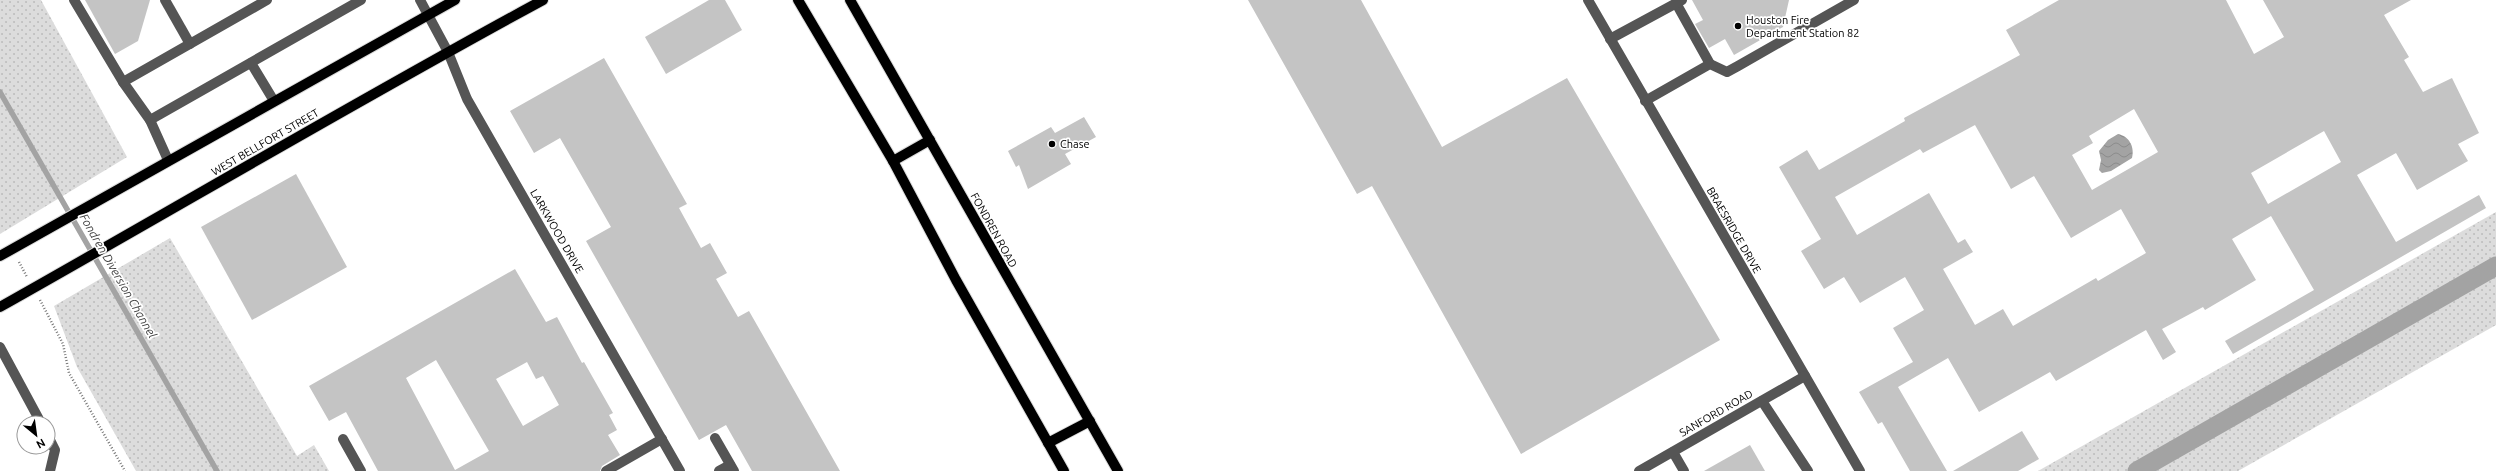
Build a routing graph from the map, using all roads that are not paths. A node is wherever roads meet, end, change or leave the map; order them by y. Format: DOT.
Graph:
graph roads {
  1 [pos="74,0"];
  2 [pos="165,0"];
  3 [pos="267,0"];
  4 [pos="361,0"];
  5 [pos="420,0"];
  6 [pos="455,0"];
  7 [pos="543,0"];
  8 [pos="798,0"];
  9 [pos="850,0"];
  10 [pos="1588,0"];
  11 [pos="1854,0"];
  12 [pos="1679,2"];
  13 [pos="428,15"];
  14 [pos="1610,39"];
  15 [pos="190,44"];
  16 [pos="448,52"];
  17 [pos="251,63"];
  18 [pos="1710,64"];
  19 [pos="122,82"];
  20 [pos="274,101"];
  21 [pos="1645,101"];
  22 [pos="150,120"];
  23 [pos="930,140"];
  24 [pos="168,160"];
  25 [pos="893,161"];
  26 [pos="0,256"];
  27 [pos="0,307"];
  28 [pos="0,348"];
  29 [pos="1805,376"];
  30 [pos="1762,401"];
  31 [pos="37,415"];
  32 [pos="1090,421"];
  33 [pos="715,438"];
  34 [pos="343,439"];
  35 [pos="662,439"];
  36 [pos="1048,443"];
  37 [pos="1673,452"];
  38 [pos="55,455"];
  39 [pos="732,468"];
  40 [pos="50,471"];
  41 [pos="361,471"];
  42 [pos="606,471"];
  43 [pos="680,471"];
  44 [pos="719,471"];
  45 [pos="1064,471"];
  46 [pos="1118,471"];
  47 [pos="1639,471"];
  48 [pos="1684,471"];
  49 [pos="1808,471"];
  50 [pos="1860,471"];
  1 -- 19 [label="street"];
  2 -- 15 [label="street"];
  3 -- 15 [label="street"];
  4 -- 17 [label="street"];
  5 -- 13 [label="street, LARKWOOD DRIVE"];
  6 -- 13 [label="main road"];
  7 -- 16 [label="main road, WEST BELLFORT STREET"];
  8 -- 25 [label="main road"];
  9 -- 23 [label="main road, FONDREN ROAD"];
  10 -- 14 [label="street, BRAESRIDGE DRIVE"];
  11 -- 18 [label="street"];
  12 -- 14 [label="street"];
  12 -- 18 [label="street"];
  13 -- 16 [label="street, LARKWOOD DRIVE"];
  13 -- 20 [label="main road"];
  14 -- 21 [label="street, BRAESRIDGE DRIVE"];
  15 -- 19 [label="street"];
  16 -- 27 [label="main road, WEST BELLFORT STREET"];
  16 -- 35 [label="street, LARKWOOD DRIVE"];
  17 -- 20 [label="street"];
  17 -- 22 [label="street"];
  18 -- 21 [label="street"];
  19 -- 22 [label="street"];
  20 -- 24 [label="main road"];
  21 -- 29 [label="street, BRAESRIDGE DRIVE"];
  22 -- 24 [label="street"];
  23 -- 25 [label="main road"];
  23 -- 32 [label="main road, FONDREN ROAD"];
  24 -- 26 [label="main road"];
  25 -- 36 [label="main road"];
  28 -- 31 [label="street"];
  29 -- 30 [label="street, SANFORD ROAD"];
  29 -- 50 [label="street, BRAESRIDGE DRIVE"];
  30 -- 37 [label="street, SANFORD ROAD"];
  30 -- 49 [label="street"];
  32 -- 36 [label="main road"];
  32 -- 46 [label="main road, FONDREN ROAD"];
  33 -- 39 [label="street"];
  34 -- 41 [label="street"];
  35 -- 42 [label="street"];
  35 -- 43 [label="street, LARKWOOD DRIVE"];
  36 -- 45 [label="main road"];
  37 -- 47 [label="street, SANFORD ROAD"];
  37 -- 48 [label="street"];
  38 -- 40 [label="street"];
  39 -- 44 [label="street"];
}
